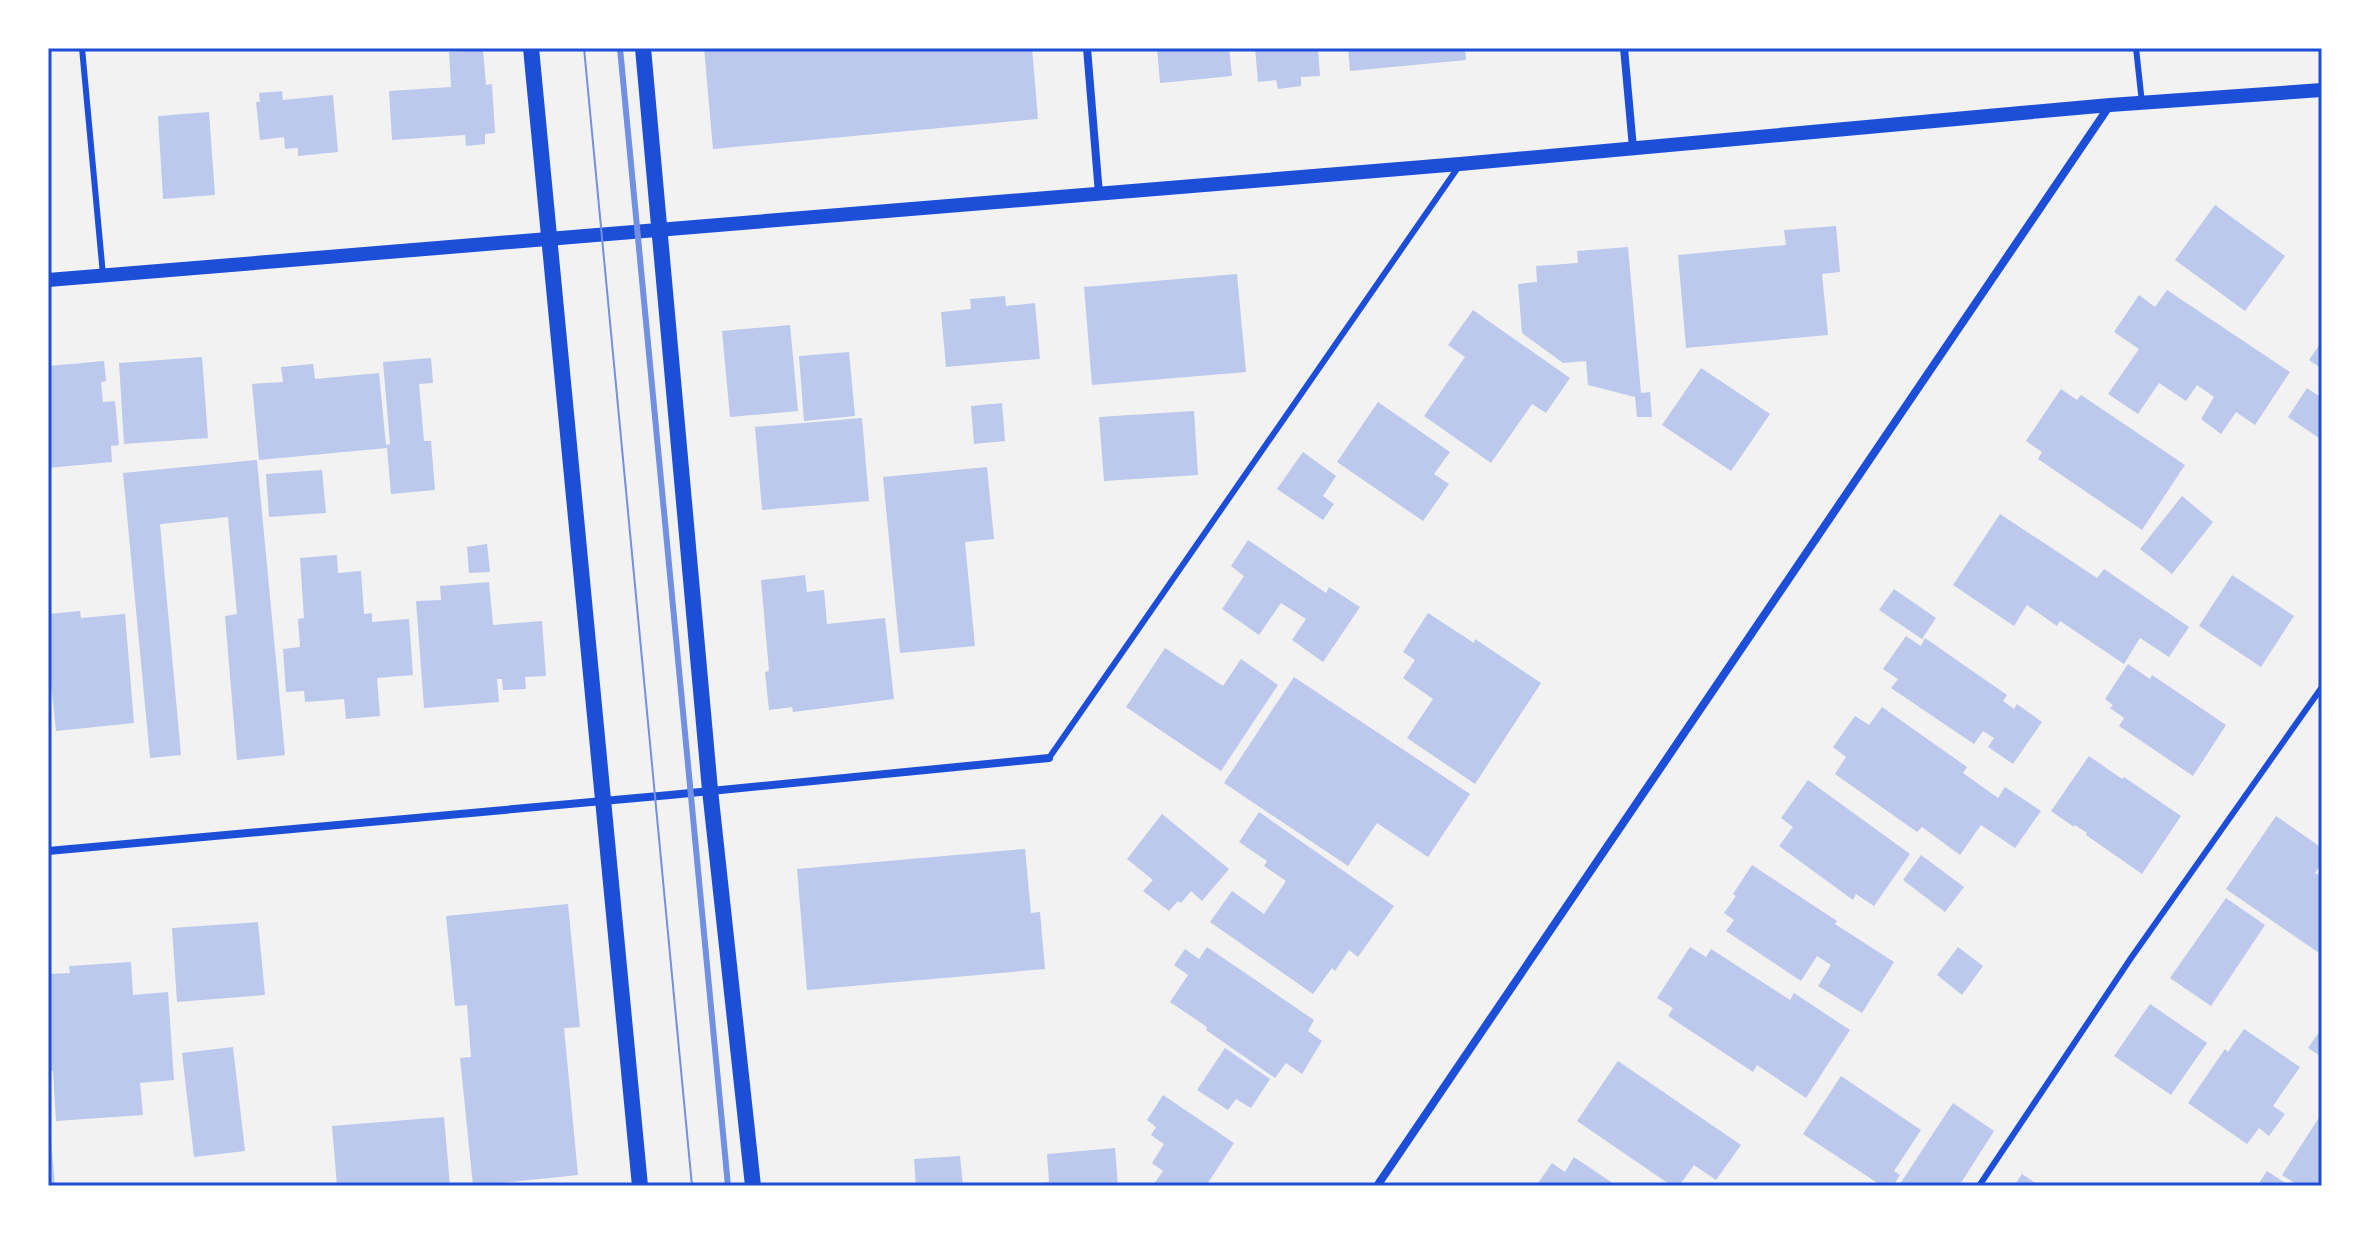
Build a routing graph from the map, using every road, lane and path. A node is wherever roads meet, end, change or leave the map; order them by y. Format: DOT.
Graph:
graph roads {
  1 [pos="82,48"];
  2 [pos="531,48"];
  3 [pos="643,48"];
  4 [pos="1087,48"];
  5 [pos="1624,48"];
  6 [pos="2136,48"];
  7 [pos="2315,91"];
  8 [pos="2142,103"];
  9 [pos="2322,103"];
  10 [pos="2110,105"];
  11 [pos="1633,148"];
  12 [pos="1460,164"];
  13 [pos="1099,194"];
  14 [pos="660,231"];
  15 [pos="550,240"];
  16 [pos="103,276"];
  17 [pos="48,280"];
  18 [pos="2322,687"];
  19 [pos="1049,758"];
  20 [pos="710,790"];
  21 [pos="604,801"];
  22 [pos="48,851"];
  23 [pos="640,1186"];
  24 [pos="753,1186"];
  25 [pos="1377,1186"];
  26 [pos="1979,1186"];
  1 -- 16 [label="lane"];
  2 -- 15 [label="main road"];
  3 -- 14 [label="main road"];
  4 -- 13 [label="street"];
  5 -- 11 [label="street"];
  6 -- 8 [label="lane"];
  7 -- 8 [label="street"];
  7 -- 9 [label="street"];
  8 -- 10 [label="street"];
  10 -- 11 [label="street"];
  10 -- 25 [label="street"];
  11 -- 12 [label="street"];
  12 -- 13 [label="street"];
  12 -- 19 [label="lane"];
  13 -- 14 [label="street"];
  14 -- 15 [label="street"];
  14 -- 20 [label="main road"];
  15 -- 16 [label="street"];
  15 -- 21 [label="main road"];
  16 -- 17 [label="street"];
  18 -- 26 [label="lane"];
  19 -- 20 [label="street"];
  20 -- 21 [label="street"];
  20 -- 24 [label="main road"];
  21 -- 22 [label="street"];
  21 -- 23 [label="main road"];
}
